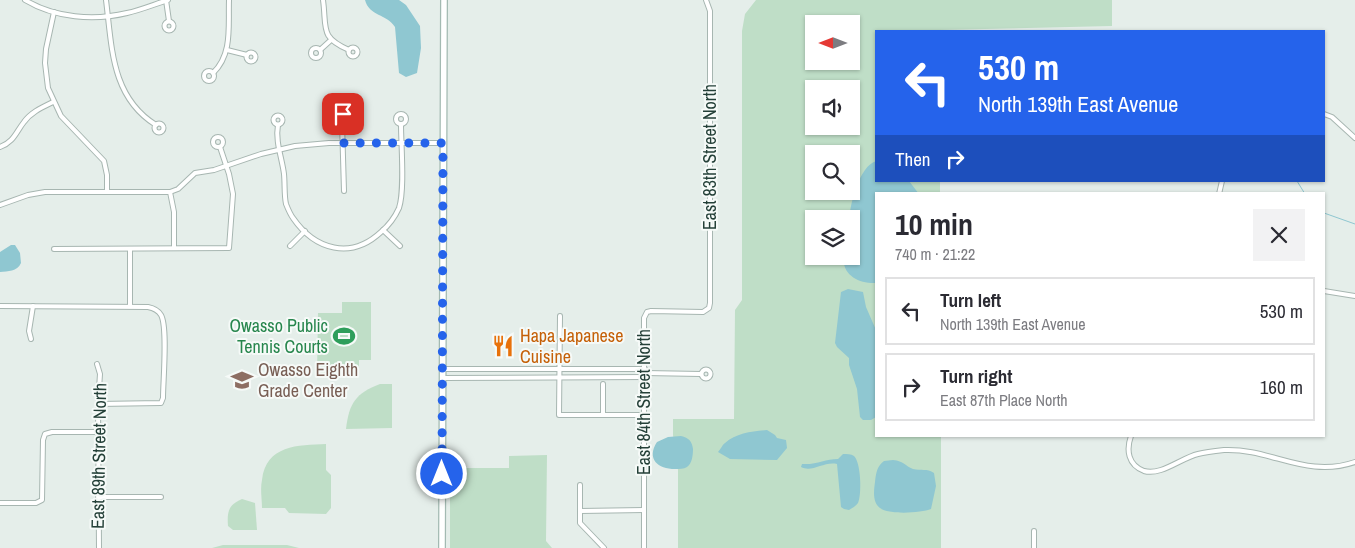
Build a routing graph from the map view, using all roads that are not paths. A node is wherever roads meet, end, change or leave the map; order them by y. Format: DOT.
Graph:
graph roads {
  1 [pos="24,0"];
  2 [pos="106,0"];
  3 [pos="167,0"];
  4 [pos="229,0"];
  5 [pos="323,0"];
  6 [pos="444,0"];
  7 [pos="709,1"];
  8 [pos="54,12"];
  9 [pos="108,16"];
  10 [pos="169,21"];
  11 [pos="331,40"];
  12 [pos="227,50"];
  13 [pos="320,50"];
  14 [pos="349,50"];
  15 [pos="247,55"];
  16 [pos="213,73"];
  17 [pos="53,102"];
  18 [pos="1325,114"];
  19 [pos="342,123"];
  20 [pos="401,124"];
  21 [pos="156,125"];
  22 [pos="278,125"];
  23 [pos="1355,138"];
  24 [pos="343,143"];
  25 [pos="443,143"];
  26 [pos="401,144"];
  27 [pos="0,146"];
  28 [pos="220,147"];
  29 [pos="279,149"];
  30 [pos="226,166"];
  31 [pos="344,190"];
  32 [pos="107,192"];
  33 [pos="170,192"];
  34 [pos="0,205"];
  35 [pos="383,230"];
  36 [pos="305,231"];
  37 [pos="290,246"];
  38 [pos="400,246"];
  39 [pos="174,248"];
  40 [pos="54,249"];
  41 [pos="130,249"];
  42 [pos="1325,292"];
  43 [pos="1355,296"];
  44 [pos="0,306"];
  45 [pos="33,306"];
  46 [pos="130,306"];
  47 [pos="703,312"];
  48 [pos="560,316"];
  49 [pos="31,340"];
  50 [pos="97,364"];
  51 [pos="442,369"];
  52 [pos="560,369"];
  53 [pos="645,373"];
  54 [pos="701,374"];
  55 [pos="560,377"];
  56 [pos="442,378"];
  57 [pos="602,384"];
  58 [pos="98,404"];
  59 [pos="602,415"];
  60 [pos="644,415"];
  61 [pos="98,432"];
  62 [pos="1131,437"];
  63 [pos="1355,462"];
  64 [pos="580,484"];
  65 [pos="98,497"];
  66 [pos="161,497"];
  67 [pos="0,503"];
  68 [pos="644,510"];
  69 [pos="580,511"];
  70 [pos="1034,531"];
  71 [pos="99,548"];
  72 [pos="442,548"];
  73 [pos="604,548"];
  74 [pos="644,548"];
  75 [pos="1034,548"];
  1 -- 8 [label="street"];
  2 -- 9 [label="street"];
  3 -- 9 [label="street"];
  3 -- 10 [label="street"];
  4 -- 12 [label="street"];
  5 -- 11 [label="street"];
  6 -- 25 [label="main road"];
  7 -- 47 [label="street, East 83th Street North"];
  8 -- 9 [label="street"];
  8 -- 17 [label="street"];
  9 -- 21 [label="street"];
  11 -- 13 [label="street"];
  11 -- 14 [label="street"];
  12 -- 15 [label="street"];
  12 -- 16 [label="street"];
  17 -- 27 [label="street"];
  17 -- 32 [label="street"];
  18 -- 23 [label="street"];
  19 -- 24 [label="street"];
  20 -- 26 [label="street"];
  22 -- 29 [label="street"];
  24 -- 26 [label="street"];
  24 -- 29 [label="street"];
  24 -- 31 [label="street"];
  25 -- 26 [label="street"];
  25 -- 51 [label="main road"];
  26 -- 35 [label="street"];
  28 -- 30 [label="street"];
  29 -- 30 [label="street"];
  29 -- 36 [label="street"];
  30 -- 33 [label="street"];
  30 -- 39 [label="street"];
  32 -- 33 [label="street"];
  32 -- 34 [label="street"];
  33 -- 39 [label="street"];
  35 -- 36 [label="street"];
  35 -- 38 [label="street"];
  36 -- 37 [label="street"];
  39 -- 41 [label="street"];
  40 -- 41 [label="street"];
  41 -- 46 [label="street"];
  42 -- 43 [label="street"];
  44 -- 45 [label="street"];
  45 -- 46 [label="street"];
  45 -- 49 [label="street"];
  46 -- 58 [label="street"];
  47 -- 53 [label="street, East 84th Street North"];
  48 -- 52 [label="street"];
  50 -- 58 [label="street, East 89th Street North"];
  51 -- 52 [label="street"];
  51 -- 56 [label="main road"];
  52 -- 53 [label="street"];
  52 -- 55 [label="street"];
  53 -- 54 [label="street"];
  53 -- 55 [label="street"];
  53 -- 60 [label="street, East 84th Street North"];
  55 -- 56 [label="street"];
  55 -- 59 [label="street"];
  56 -- 72 [label="main road"];
  57 -- 59 [label="street"];
  58 -- 61 [label="street, East 89th Street North"];
  59 -- 60 [label="street"];
  60 -- 68 [label="street, East 84th Street North"];
  61 -- 65 [label="street, East 89th Street North"];
  61 -- 67 [label="street"];
  62 -- 63 [label="street"];
  64 -- 69 [label="street"];
  65 -- 66 [label="street"];
  65 -- 71 [label="street, East 89th Street North"];
  68 -- 69 [label="street"];
  68 -- 74 [label="street, East 84th Street North"];
  69 -- 73 [label="street"];
  70 -- 75 [label="street"];
}
